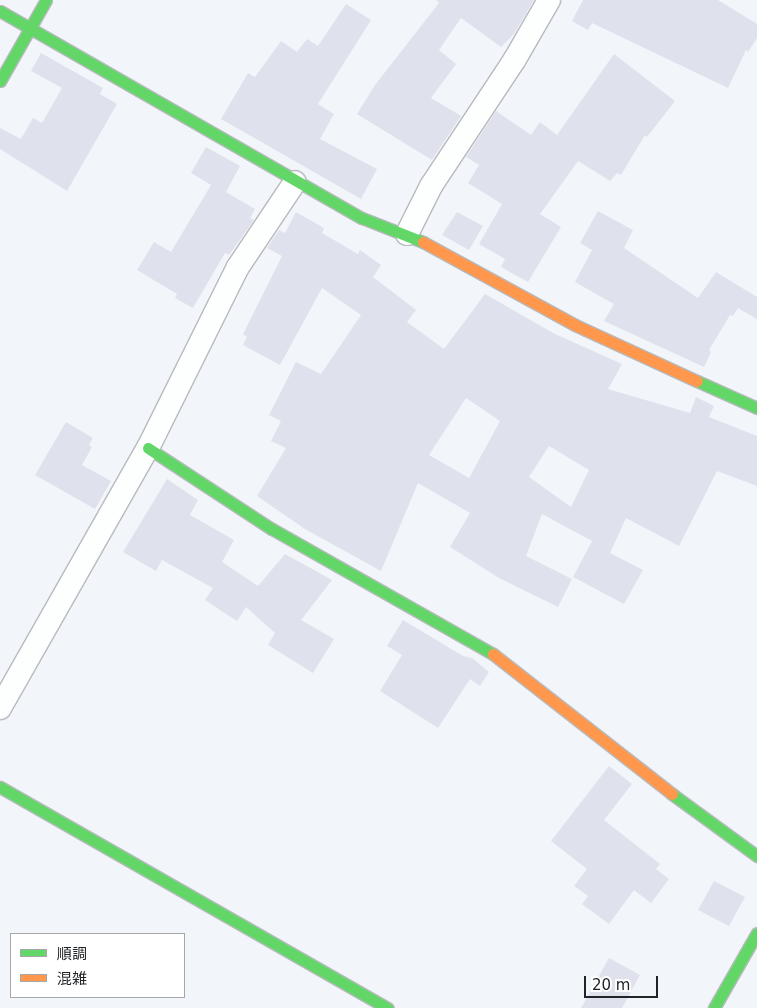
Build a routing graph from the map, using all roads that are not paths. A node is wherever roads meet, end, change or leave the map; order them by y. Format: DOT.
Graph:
graph roads {
  1 [pos="46,0"];
  2 [pos="549,0"];
  3 [pos="0,11"];
  4 [pos="30,28"];
  5 [pos="0,81"];
  6 [pos="295,182"];
  7 [pos="407,234"];
  8 [pos="757,408"];
  9 [pos="148,448"];
  10 [pos="0,708"];
  11 [pos="0,787"];
  12 [pos="757,856"];
  13 [pos="757,933"];
  14 [pos="387,1008"];
  15 [pos="714,1008"];
  1 -- 4 [label="street"];
  2 -- 7 [label="street"];
  3 -- 4 [label="street"];
  4 -- 5 [label="street"];
  4 -- 6 [label="street"];
  6 -- 7 [label="street"];
  6 -- 9 [label="street"];
  7 -- 8 [label="street"];
  9 -- 10 [label="street"];
  9 -- 12 [label="street"];
  11 -- 14 [label="street"];
  13 -- 15 [label="street"];
}
